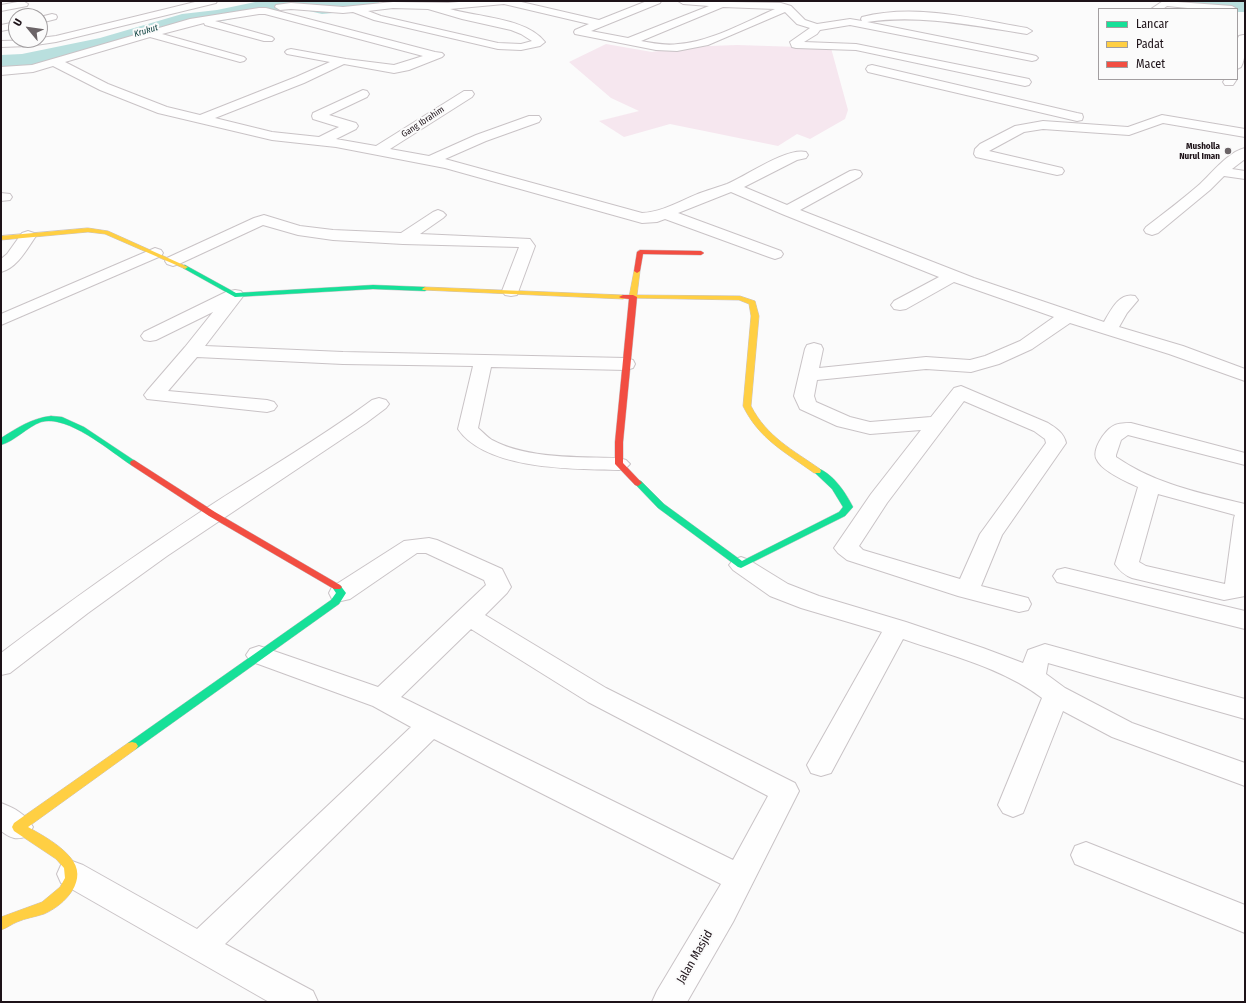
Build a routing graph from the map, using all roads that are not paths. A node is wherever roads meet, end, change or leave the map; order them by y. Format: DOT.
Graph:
graph roads {
  1 [pos="212,1"];
  2 [pos="505,1"];
  3 [pos="656,1"];
  4 [pos="684,1"];
  5 [pos="23,4"];
  6 [pos="723,4"];
  7 [pos="430,6"];
  8 [pos="1,8"];
  9 [pos="787,8"];
  10 [pos="1157,8"];
  11 [pos="1213,8"];
  12 [pos="354,10"];
  13 [pos="259,11"];
  14 [pos="52,17"];
  15 [pos="48,18"];
  16 [pos="202,21"];
  17 [pos="850,22"];
  18 [pos="598,23"];
  19 [pos="816,27"];
  20 [pos="1027,31"];
  21 [pos="150,34"];
  22 [pos="1242,38"];
  23 [pos="268,39"];
  24 [pos="474,41"];
  25 [pos="628,42"];
  26 [pos="1,44"];
  27 [pos="291,52"];
  28 [pos="435,56"];
  29 [pos="1032,58"];
  30 [pos="240,59"];
  31 [pos="1238,60"];
  32 [pos="55,62"];
  33 [pos="348,62"];
  34 [pos="330,67"];
  35 [pos="872,69"];
  36 [pos="1,71"];
  37 [pos="397,75"];
  38 [pos="1025,82"];
  39 [pos="363,94"];
  40 [pos="468,94"];
  41 [pos="202,119"];
  42 [pos="534,119"];
  43 [pos="1129,131"];
  44 [pos="1245,133"];
  45 [pos="320,142"];
  46 [pos="378,151"];
  47 [pos="1245,152"];
  48 [pos="801,155"];
  49 [pos="430,161"];
  50 [pos="1057,171"];
  51 [pos="1222,171"];
  52 [pos="855,174"];
  53 [pos="1245,175"];
  54 [pos="732,187"];
  55 [pos="787,211"];
  56 [pos="665,214"];
  57 [pos="438,215"];
  58 [pos="1152,230"];
  59 [pos="28,236"];
  60 [pos="1,238"];
  61 [pos="403,239"];
  62 [pos="155,253"];
  63 [pos="701,253"];
  64 [pos="775,254"];
  65 [pos="173,260"];
  66 [pos="1,267"];
  67 [pos="953,276"];
  68 [pos="511,291"];
  69 [pos="235,295"];
  70 [pos="633,297"];
  71 [pos="1130,300"];
  72 [pos="900,305"];
  73 [pos="1068,316"];
  74 [pos="1,320"];
  75 [pos="1109,330"];
  76 [pos="150,336"];
  77 [pos="814,349"];
  78 [pos="192,351"];
  79 [pos="483,362"];
  80 [pos="626,364"];
  81 [pos="972,366"];
  82 [pos="808,375"];
  83 [pos="1245,375"];
  84 [pos="961,392"];
  85 [pos="379,404"];
  86 [pos="267,406"];
  87 [pos="936,423"];
  88 [pos="1,442"];
  89 [pos="1245,459"];
  90 [pos="619,464"];
  91 [pos="1150,483"];
  92 [pos="1245,511"];
  93 [pos="212,514"];
  94 [pos="1245,518"];
  95 [pos="741,565"];
  96 [pos="1065,576"];
  97 [pos="967,590"];
  98 [pos="341,593"];
  99 [pos="1019,604"];
  100 [pos="469,616"];
  101 [pos="1245,620"];
  102 [pos="897,628"];
  103 [pos="259,655"];
  104 [pos="1,666"];
  105 [pos="1032,678"];
  106 [pos="1056,695"];
  107 [pos="382,699"];
  108 [pos="1245,709"];
  109 [pos="431,725"];
  110 [pos="822,765"];
  111 [pos="1245,775"];
  112 [pos="1013,804"];
  113 [pos="10,821"];
  114 [pos="1086,855"];
  115 [pos="72,874"];
  116 [pos="739,878"];
  117 [pos="1245,919"];
  118 [pos="1,924"];
  119 [pos="200,947"];
  120 [pos="301,1002"];
  121 [pos="669,1002"];
  1 -- 26 [label="street"];
  2 -- 7 [label="street"];
  2 -- 18 [label="street"];
  3 -- 18 [label="street"];
  4 -- 6 [label="street"];
  5 -- 8 [label="street"];
  6 -- 9 [label="street"];
  6 -- 25 [label="street"];
  7 -- 12 [label="street"];
  7 -- 24 [label="street"];
  9 -- 19 [label="street"];
  9 -- 25 [label="street"];
  10 -- 11 [label="street"];
  12 -- 13 [label="street"];
  12 -- 24 [label="street"];
  13 -- 16 [label="street"];
  13 -- 28 [label="street"];
  14 -- 15 [label="street"];
  16 -- 21 [label="street"];
  16 -- 23 [label="street"];
  17 -- 19 [label="street"];
  17 -- 20 [label="street"];
  17 -- 29 [label="street"];
  18 -- 25 [label="street"];
  19 -- 38 [label="street"];
  21 -- 30 [label="street"];
  21 -- 32 [label="street"];
  22 -- 31 [label="street"];
  24 -- 28 [label="street"];
  27 -- 34 [label="street"];
  28 -- 33 [label="street"];
  32 -- 36 [label="street"];
  32 -- 41 [label="street"];
  34 -- 37 [label="street"];
  34 -- 41 [label="street"];
  35 -- 43 [label="street"];
  39 -- 45 [label="street"];
  40 -- 46 [label="street, Gang Ibrahim"];
  41 -- 45 [label="street"];
  42 -- 49 [label="street"];
  43 -- 44 [label="street"];
  43 -- 50 [label="street"];
  45 -- 46 [label="street"];
  46 -- 49 [label="street"];
  47 -- 51 [label="street"];
  48 -- 54 [label="street"];
  49 -- 56 [label="street"];
  51 -- 53 [label="street"];
  51 -- 58 [label="street"];
  52 -- 55 [label="street"];
  54 -- 55 [label="street"];
  54 -- 56 [label="street"];
  55 -- 67 [label="street"];
  56 -- 64 [label="street"];
  57 -- 61 [label="street"];
  59 -- 60 [label="street"];
  59 -- 62 [label="street"];
  59 -- 66 [label="street"];
  61 -- 65 [label="street"];
  61 -- 68 [label="street"];
  62 -- 65 [label="street"];
  62 -- 74 [label="street"];
  63 -- 70 [label="street"];
  65 -- 69 [label="street"];
  67 -- 72 [label="street"];
  67 -- 73 [label="street"];
  68 -- 69 [label="street"];
  68 -- 70 [label="street"];
  69 -- 76 [label="street"];
  69 -- 78 [label="street"];
  70 -- 80 [label="street"];
  70 -- 95 [label="street"];
  71 -- 75 [label="street"];
  73 -- 75 [label="street"];
  73 -- 81 [label="street"];
  75 -- 83 [label="street"];
  77 -- 82 [label="street"];
  78 -- 79 [label="street"];
  78 -- 86 [label="street"];
  79 -- 80 [label="street"];
  79 -- 90 [label="street"];
  80 -- 90 [label="street"];
  81 -- 82 [label="street"];
  81 -- 84 [label="street"];
  82 -- 87 [label="street"];
  84 -- 87 [label="street"];
  84 -- 97 [label="street"];
  85 -- 93 [label="street"];
  87 -- 97 [label="street"];
  88 -- 93 [label="street"];
  89 -- 91 [label="street"];
  90 -- 95 [label="street"];
  91 -- 92 [label="street"];
  91 -- 94 [label="street"];
  93 -- 98 [label="street"];
  93 -- 104 [label="street"];
  95 -- 102 [label="street"];
  96 -- 101 [label="street"];
  97 -- 99 [label="street"];
  98 -- 100 [label="street"];
  98 -- 103 [label="street"];
  100 -- 107 [label="street"];
  100 -- 116 [label="street, Jalan Masjid"];
  102 -- 105 [label="street"];
  102 -- 110 [label="street"];
  103 -- 107 [label="street"];
  103 -- 113 [label="street"];
  105 -- 106 [label="street"];
  105 -- 108 [label="street"];
  106 -- 111 [label="street"];
  106 -- 112 [label="street"];
  107 -- 109 [label="street"];
  109 -- 116 [label="street"];
  109 -- 119 [label="street"];
  113 -- 115 [label="street"];
  114 -- 117 [label="street"];
  115 -- 118 [label="street"];
  115 -- 119 [label="street"];
  116 -- 121 [label="street, Jalan Masjid"];
  119 -- 120 [label="street"];
}
